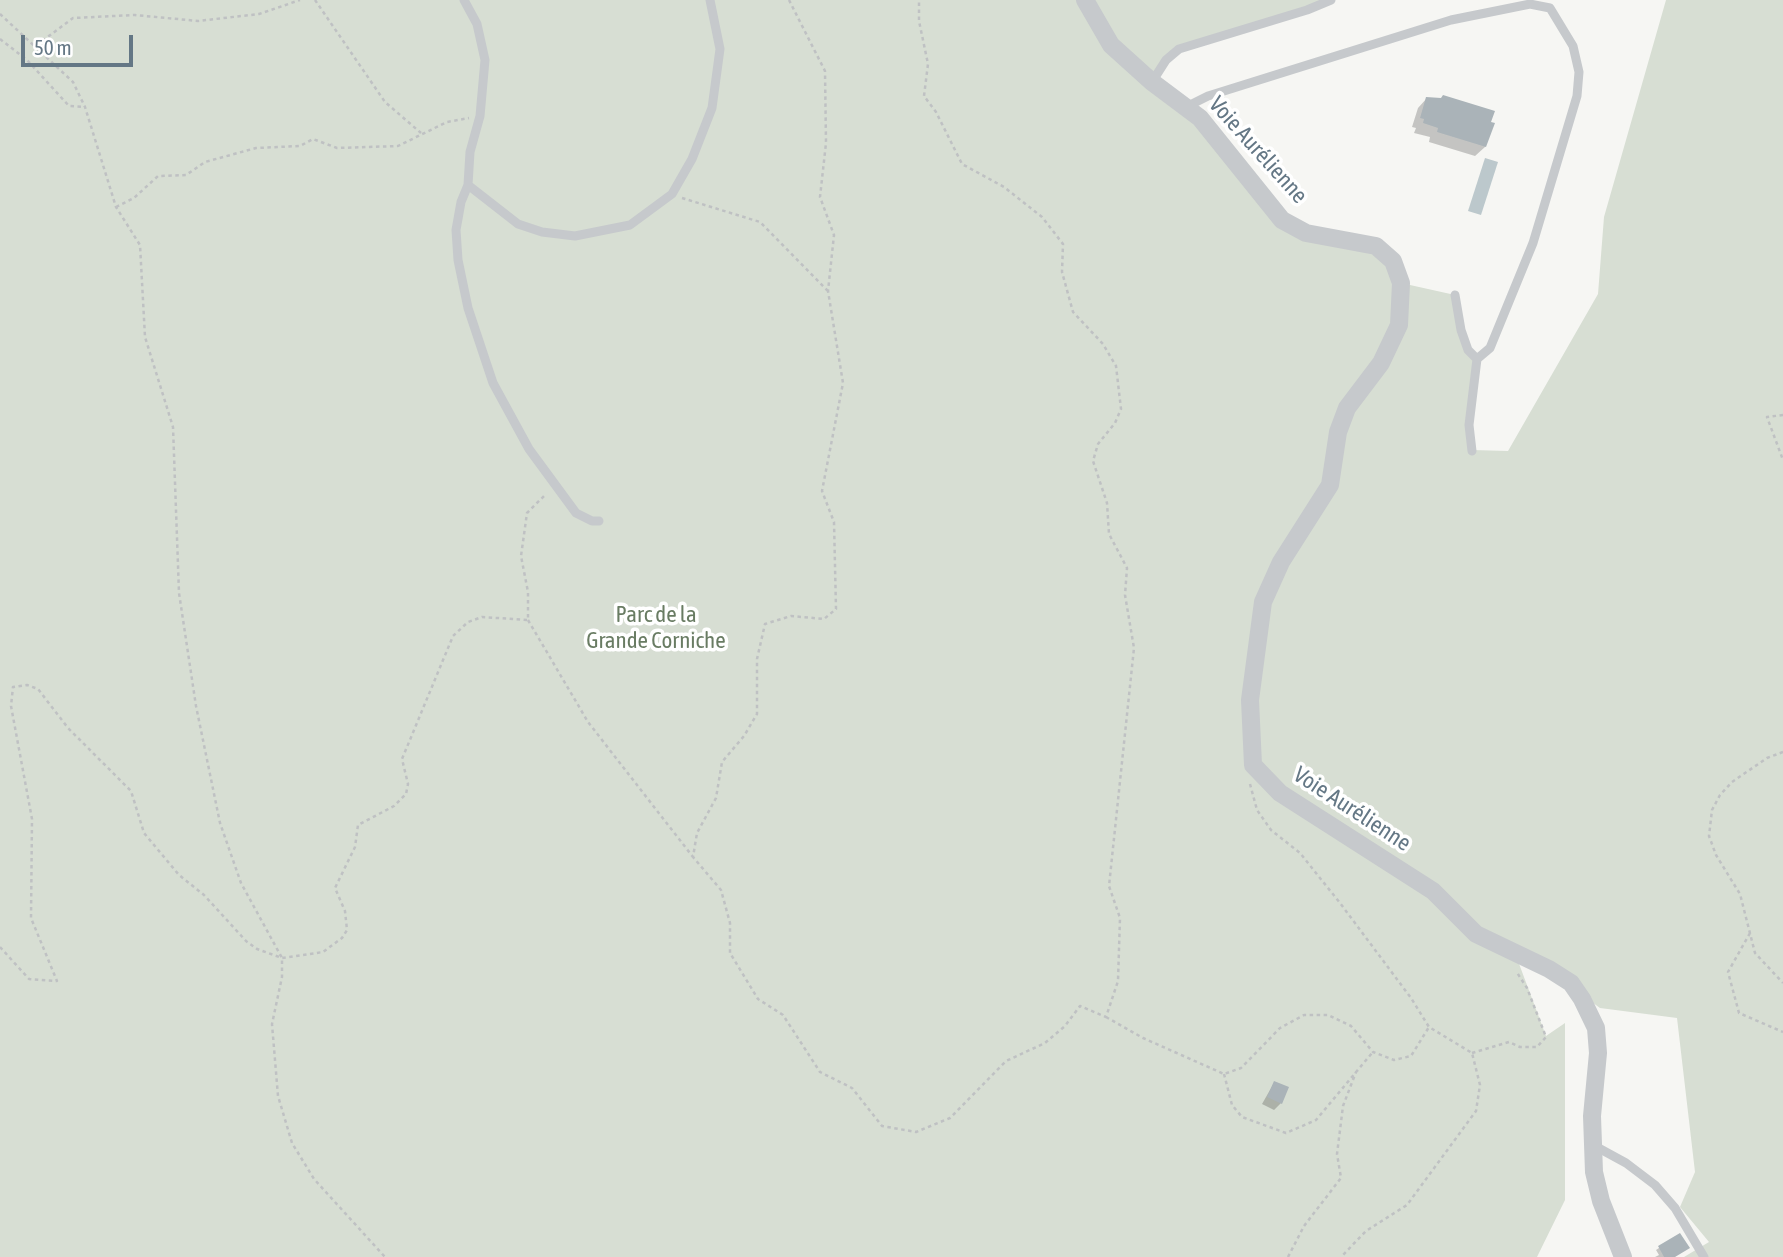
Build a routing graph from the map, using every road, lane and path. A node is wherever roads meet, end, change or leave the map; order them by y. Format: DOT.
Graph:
graph roads {
  1 [pos="300,0"];
  2 [pos="315,0"];
  3 [pos="464,0"];
  4 [pos="710,0"];
  5 [pos="789,0"];
  6 [pos="919,0"];
  7 [pos="1085,0"];
  8 [pos="1331,0"];
  9 [pos="0,14"];
  10 [pos="0,39"];
  11 [pos="37,45"];
  12 [pos="1152,82"];
  13 [pos="85,107"];
  14 [pos="1186,107"];
  15 [pos="480,116"];
  16 [pos="422,134"];
  17 [pos="468,185"];
  18 [pos="672,194"];
  19 [pos="117,207"];
  20 [pos="828,291"];
  21 [pos="1455,295"];
  22 [pos="1477,359"];
  23 [pos="1783,415"];
  24 [pos="1472,451"];
  25 [pos="1783,460"];
  26 [pos="557,486"];
  27 [pos="599,521"];
  28 [pos="528,620"];
  29 [pos="1783,752"];
  30 [pos="1253,765"];
  31 [pos="693,857"];
  32 [pos="1750,933"];
  33 [pos="0,947"];
  34 [pos="1514,951"];
  35 [pos="282,958"];
  36 [pos="1783,983"];
  37 [pos="1106,1017"];
  38 [pos="1429,1027"];
  39 [pos="1783,1032"];
  40 [pos="1373,1052"];
  41 [pos="1472,1053"];
  42 [pos="1357,1069"];
  43 [pos="1224,1074"];
  44 [pos="1593,1145"];
  45 [pos="385,1257"];
  46 [pos="1288,1257"];
  47 [pos="1341,1257"];
  48 [pos="1623,1257"];
  49 [pos="1704,1257"];
  1 -- 11 [label="path"];
  2 -- 16 [label="path"];
  3 -- 15 [label="lane"];
  4 -- 18 [label="lane"];
  5 -- 20 [label="path"];
  6 -- 37 [label="path"];
  7 -- 12 [label="street, Voie Aurélienne"];
  8 -- 12 [label="lane"];
  9 -- 11 [label="path"];
  10 -- 13 [label="path"];
  11 -- 13 [label="path"];
  12 -- 14 [label="street, Voie Aurélienne"];
  13 -- 19 [label="path"];
  14 -- 22 [label="lane"];
  14 -- 30 [label="street, Voie Aurélienne"];
  15 -- 16 [label="path"];
  15 -- 17 [label="lane"];
  16 -- 19 [label="path"];
  17 -- 18 [label="lane"];
  17 -- 26 [label="lane"];
  18 -- 20 [label="path"];
  19 -- 35 [label="path"];
  20 -- 31 [label="path"];
  21 -- 22 [label="lane"];
  22 -- 24 [label="lane"];
  23 -- 25 [label="path"];
  26 -- 27 [label="lane"];
  26 -- 28 [label="path"];
  28 -- 31 [label="path"];
  28 -- 35 [label="path"];
  29 -- 32 [label="path"];
  30 -- 34 [label="street, Voie Aurélienne"];
  30 -- 38 [label="path"];
  31 -- 37 [label="path"];
  32 -- 36 [label="path"];
  32 -- 39 [label="path"];
  33 -- 35 [label="path"];
  34 -- 41 [label="path"];
  34 -- 44 [label="street, Voie Aurélienne"];
  35 -- 45 [label="path"];
  37 -- 43 [label="path"];
  38 -- 40 [label="path"];
  38 -- 41 [label="path"];
  40 -- 42 [label="path"];
  40 -- 43 [label="path"];
  41 -- 47 [label="path"];
  42 -- 43 [label="path"];
  42 -- 46 [label="path"];
  44 -- 48 [label="street, Voie Aurélienne"];
  44 -- 49 [label="lane"];
}
